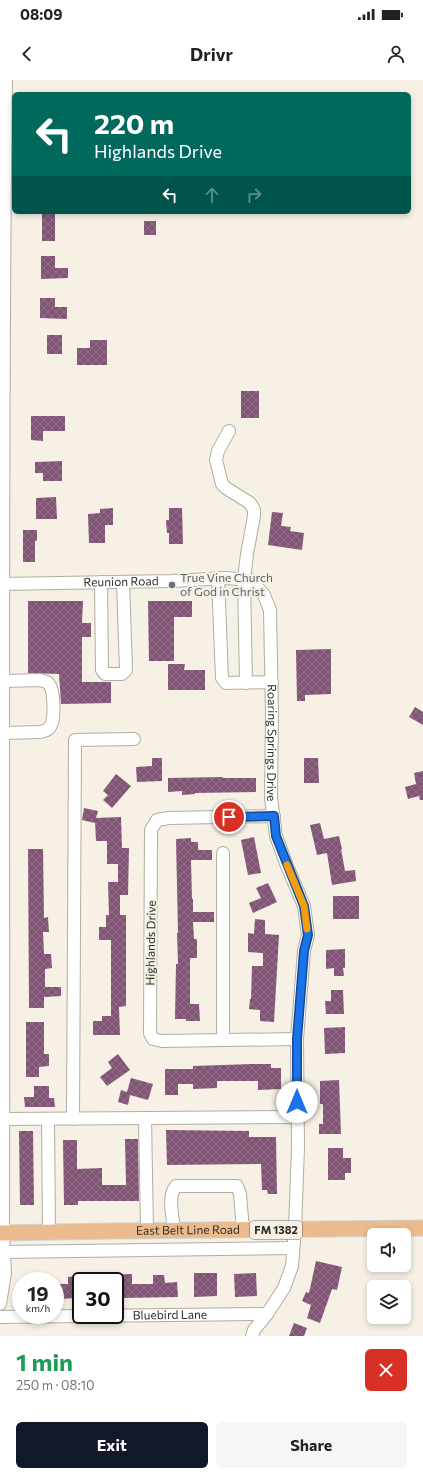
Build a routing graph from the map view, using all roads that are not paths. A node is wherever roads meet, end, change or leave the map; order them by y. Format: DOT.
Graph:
graph roads {
  1 [pos="6,80"];
  2 [pos="229,431"];
  3 [pos="218,578"];
  4 [pos="244,579"];
  5 [pos="101,582"];
  6 [pos="123,582"];
  7 [pos="3,584"];
  8 [pos="3,681"];
  9 [pos="272,682"];
  10 [pos="246,683"];
  11 [pos="3,733"];
  12 [pos="134,739"];
  13 [pos="274,816"];
  14 [pos="224,853"];
  15 [pos="2,874"];
  16 [pos="2,915"];
  17 [pos="2,982"];
  18 [pos="297,1039"];
  19 [pos="223,1040"];
  20 [pos="2,1094"];
  21 [pos="297,1117"];
  22 [pos="145,1118"];
  23 [pos="3,1119"];
  24 [pos="48,1119"];
  25 [pos="73,1119"];
  26 [pos="1,1168"];
  27 [pos="423,1228"];
  28 [pos="295,1229"];
  29 [pos="147,1230"];
  30 [pos="174,1230"];
  31 [pos="243,1230"];
  32 [pos="48,1232"];
  33 [pos="1,1233"];
  34 [pos="293,1248"];
  35 [pos="4,1252"];
  36 [pos="0,1304"];
  37 [pos="268,1314"];
  38 [pos="0,1317"];
  39 [pos="252,1336"];
  1 -- 7 [label="street"];
  2 -- 4 [label="street"];
  3 -- 4 [label="street, Reunion Road"];
  3 -- 6 [label="street, Reunion Road"];
  3 -- 10 [label="street"];
  4 -- 9 [label="street, Roaring Springs Drive"];
  4 -- 10 [label="street"];
  5 -- 6 [label="street, Reunion Road"];
  5 -- 6 [label="street"];
  5 -- 7 [label="street, Reunion Road"];
  7 -- 8 [label="street"];
  8 -- 11 [label="street"];
  8 -- 11 [label="street"];
  9 -- 10 [label="street"];
  9 -- 13 [label="street, Roaring Springs Drive"];
  11 -- 15 [label="street"];
  12 -- 25 [label="street"];
  13 -- 18 [label="street, Roaring Springs Drive"];
  13 -- 19 [label="street, Highlands Drive"];
  14 -- 19 [label="street"];
  15 -- 16 [label="street"];
  16 -- 17 [label="street"];
  17 -- 20 [label="street"];
  18 -- 19 [label="street, Highlands Drive"];
  18 -- 21 [label="street, Roaring Springs Drive"];
  20 -- 23 [label="street"];
  21 -- 22 [label="street"];
  21 -- 28 [label="street, Roaring Springs Drive"];
  22 -- 25 [label="street"];
  22 -- 29 [label="street"];
  23 -- 24 [label="street"];
  23 -- 26 [label="street"];
  24 -- 25 [label="street"];
  24 -- 32 [label="street"];
  26 -- 33 [label="street"];
  27 -- 28 [label="main road, East Belt Line Road / FM 1382"];
  28 -- 31 [label="main road, East Belt Line Road / FM 1382"];
  28 -- 34 [label="street, Roaring Springs Drive"];
  29 -- 30 [label="main road, East Belt Line Road / FM 1382"];
  29 -- 32 [label="main road, East Belt Line Road / FM 1382"];
  30 -- 31 [label="main road, East Belt Line Road / FM 1382"];
  30 -- 31 [label="street"];
  32 -- 33 [label="main road, East Belt Line Road / FM 1382"];
  33 -- 35 [label="street"];
  34 -- 35 [label="street"];
  34 -- 37 [label="street, Roaring Springs Drive"];
  35 -- 36 [label="street"];
  37 -- 38 [label="street, Bluebird Lane"];
  37 -- 39 [label="street, Roaring Springs Drive"];
}
